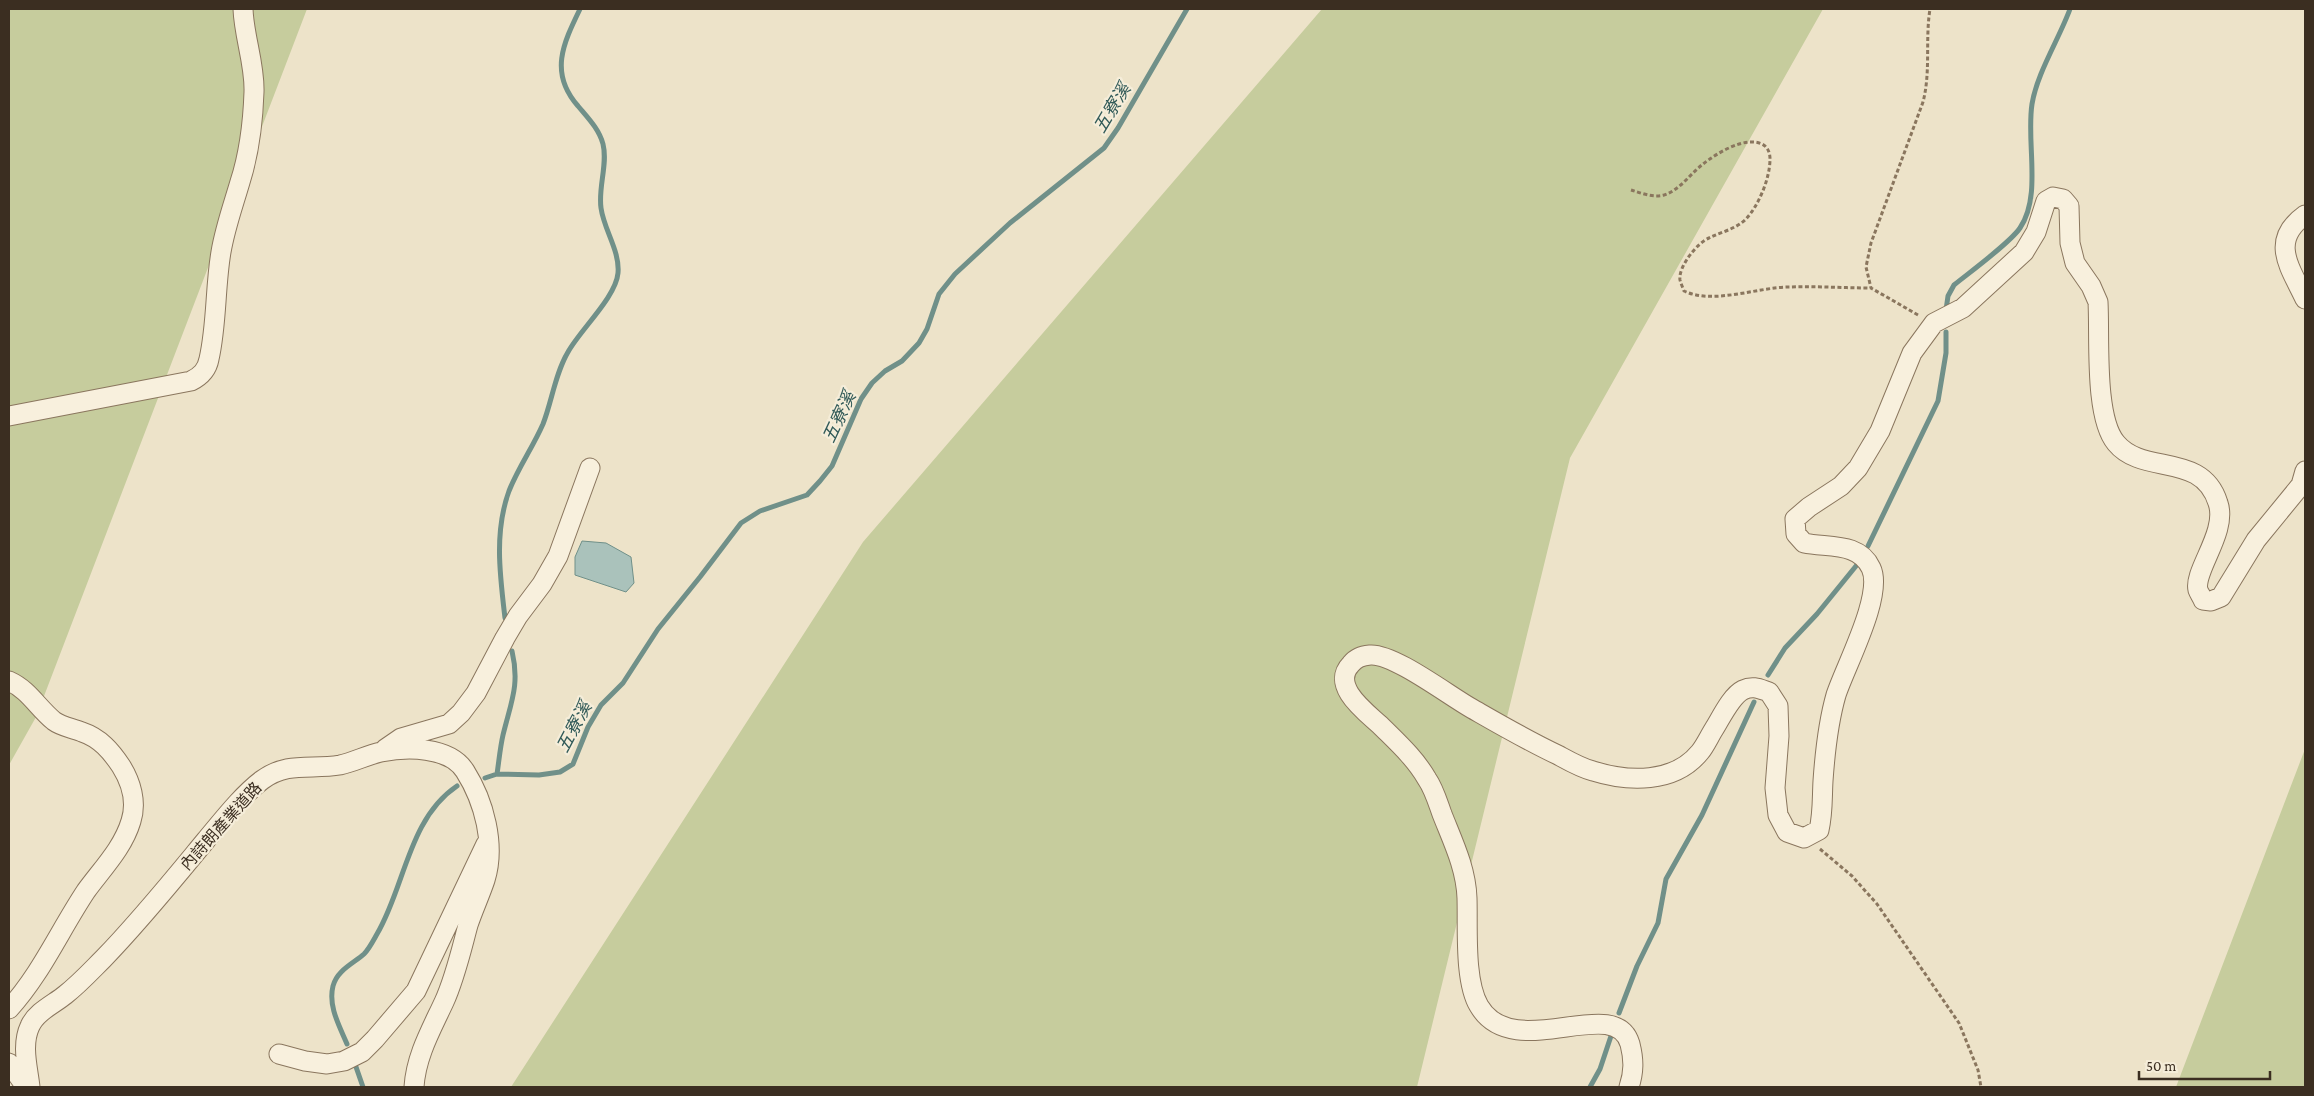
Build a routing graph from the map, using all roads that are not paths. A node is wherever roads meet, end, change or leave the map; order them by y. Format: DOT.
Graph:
graph roads {
  1 [pos="243,9"];
  2 [pos="2305,215"];
  3 [pos="2305,299"];
  4 [pos="9,416"];
  5 [pos="590,468"];
  6 [pos="2305,471"];
  7 [pos="9,681"];
  8 [pos="380,752"];
  9 [pos="489,838"];
  10 [pos="9,1009"];
  11 [pos="279,1054"];
  12 [pos="9,1063"];
  13 [pos="26,1087"];
  14 [pos="30,1087"];
  15 [pos="414,1087"];
  16 [pos="1629,1087"];
  1 -- 4 [label="lane"];
  2 -- 3 [label="lane"];
  5 -- 8 [label="lane"];
  6 -- 16 [label="lane"];
  7 -- 10 [label="lane"];
  8 -- 9 [label="lane, 內詩朗產業道路"];
  8 -- 14 [label="lane, 內詩朗產業道路"];
  9 -- 11 [label="lane"];
  9 -- 15 [label="lane, 內詩朗產業道路"];
  12 -- 13 [label="lane"];
}
